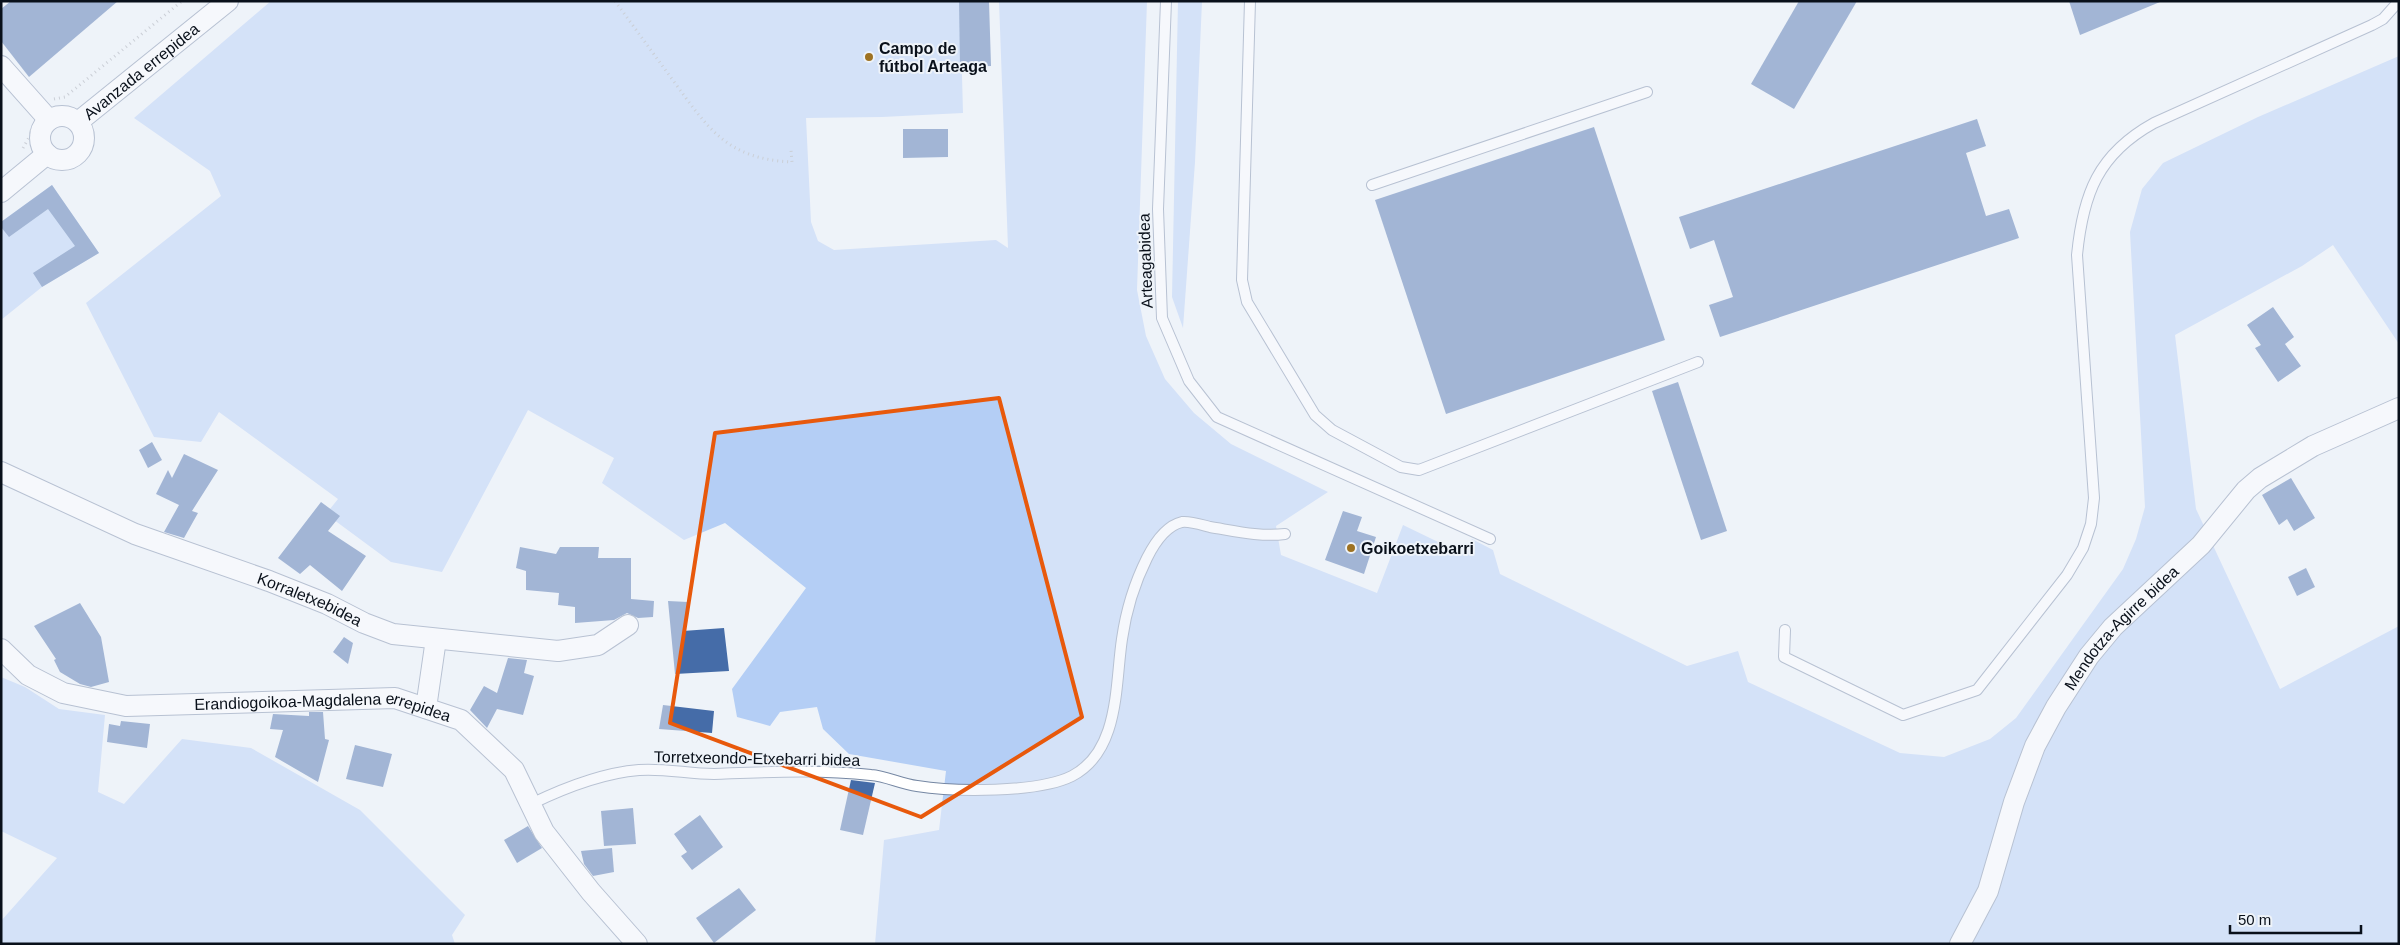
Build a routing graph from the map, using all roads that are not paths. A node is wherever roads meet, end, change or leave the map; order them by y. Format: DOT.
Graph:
graph roads {
  1 [pos="228,1"];
  2 [pos="1166,1"];
  3 [pos="1250,1"];
  4 [pos="2399,1"];
  5 [pos="1,66"];
  6 [pos="1647,92"];
  7 [pos="49,120"];
  8 [pos="78,122"];
  9 [pos="47,154"];
  10 [pos="1372,185"];
  11 [pos="1,192"];
  12 [pos="1698,362"];
  13 [pos="2399,408"];
  14 [pos="1,472"];
  15 [pos="1285,534"];
  16 [pos="1490,539"];
  17 [pos="628,625"];
  18 [pos="1786,630"];
  19 [pos="436,639"];
  20 [pos="1,650"];
  21 [pos="426,708"];
  22 [pos="530,804"];
  23 [pos="637,944"];
  24 [pos="1960,944"];
  1 -- 8 [label="street, Avanzada errepidea"];
  2 -- 16 [label="lane, Arteagabidea"];
  3 -- 12 [label="lane"];
  4 -- 18 [label="lane"];
  5 -- 7 [label="street"];
  6 -- 10 [label="lane"];
  7 -- 8 [label="street"];
  7 -- 9 [label="street"];
  8 -- 9 [label="street"];
  9 -- 11 [label="street"];
  13 -- 24 [label="street, Mendotza-Agirre bidea"];
  14 -- 19 [label="street, Korraletxebidea"];
  15 -- 22 [label="lane, Torretxeondo-Etxebarri bidea"];
  17 -- 19 [label="street, Korraletxebidea"];
  19 -- 21 [label="street"];
  20 -- 21 [label="street, Erandiogoikoa-Magdalena errepidea"];
  21 -- 22 [label="street, Erandiogoikoa-Magdalena errepidea"];
  22 -- 23 [label="street, Erandiogoikoa-Magdalena errepidea"];
}
